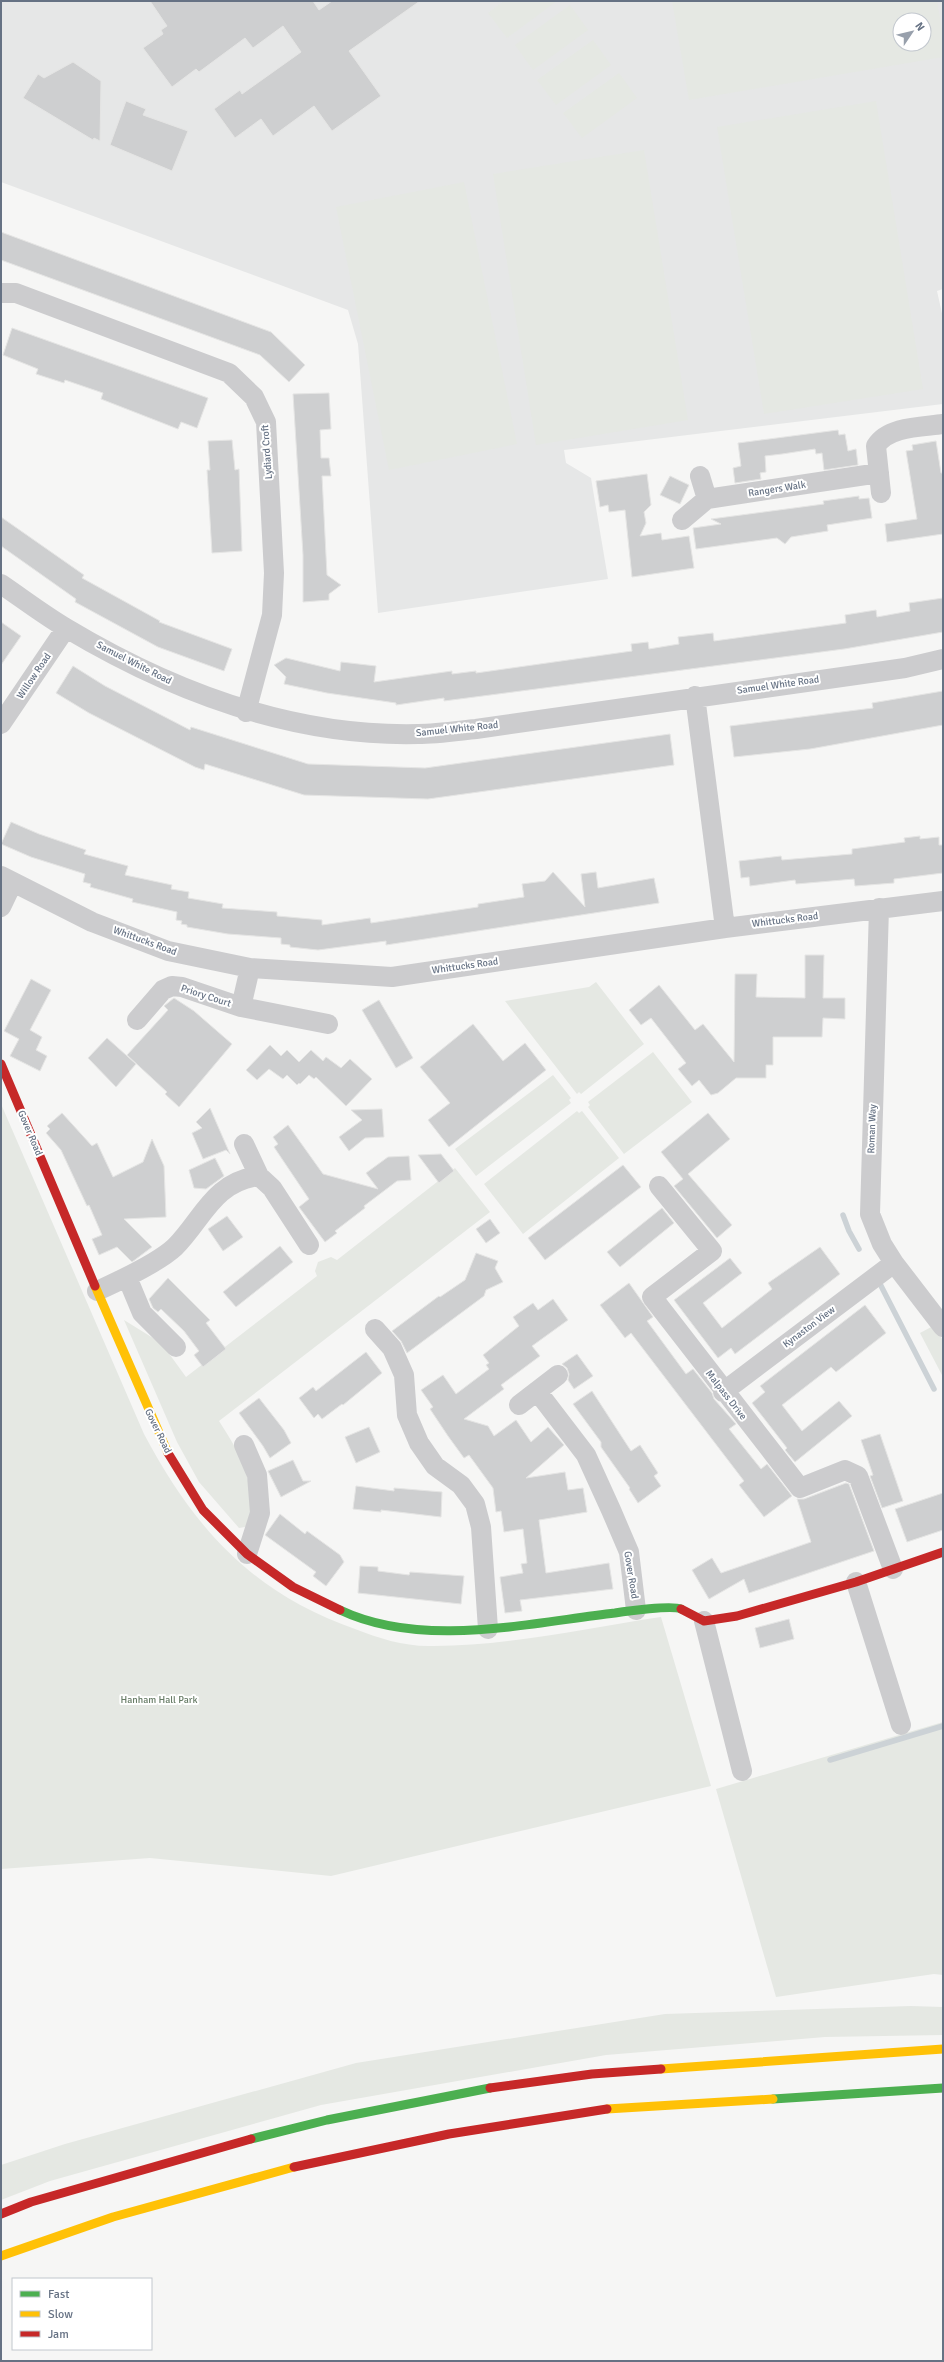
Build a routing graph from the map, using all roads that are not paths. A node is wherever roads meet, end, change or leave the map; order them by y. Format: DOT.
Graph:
graph roads {
  1 [pos="1,293"];
  2 [pos="943,424"];
  3 [pos="879,473"];
  4 [pos="700,476"];
  5 [pos="881,493"];
  6 [pos="707,499"];
  7 [pos="682,520"];
  8 [pos="1,584"];
  9 [pos="66,628"];
  10 [pos="943,659"];
  11 [pos="695,696"];
  12 [pos="246,712"];
  13 [pos="1,724"];
  14 [pos="7,879"];
  15 [pos="943,901"];
  16 [pos="1,907"];
  17 [pos="879,908"];
  18 [pos="725,928"];
  19 [pos="250,968"];
  20 [pos="241,1007"];
  21 [pos="137,1020"];
  22 [pos="328,1024"];
  23 [pos="1,1064"];
  24 [pos="244,1144"];
  25 [pos="259,1176"];
  26 [pos="659,1186"];
  27 [pos="309,1245"];
  28 [pos="894,1263"];
  29 [pos="127,1277"];
  30 [pos="97,1291"];
  31 [pos="943,1327"];
  32 [pos="375,1329"];
  33 [pos="176,1347"];
  34 [pos="558,1375"];
  35 [pos="538,1391"];
  36 [pos="723,1392"];
  37 [pos="518,1405"];
  38 [pos="244,1445"];
  39 [pos="943,1552"];
  40 [pos="247,1554"];
  41 [pos="893,1569"];
  42 [pos="856,1582"];
  43 [pos="636,1610"];
  44 [pos="704,1621"];
  45 [pos="488,1628"];
  46 [pos="901,1725"];
  47 [pos="742,1771"];
  48 [pos="943,2049"];
  49 [pos="943,2088"];
  50 [pos="1,2214"];
  51 [pos="1,2256"];
  1 -- 12 [label="street, Lydiard Croft"];
  2 -- 3 [label="street"];
  3 -- 5 [label="street"];
  3 -- 6 [label="street, Rangers Walk"];
  4 -- 6 [label="street"];
  6 -- 7 [label="street"];
  8 -- 9 [label="street, Samuel White Road"];
  9 -- 12 [label="street, Samuel White Road"];
  9 -- 13 [label="street, Willow Road"];
  10 -- 11 [label="street, Samuel White Road"];
  11 -- 12 [label="street, Samuel White Road"];
  11 -- 18 [label="street"];
  14 -- 16 [label="street"];
  14 -- 19 [label="street, Whittucks Road"];
  15 -- 17 [label="street, Whittucks Road"];
  17 -- 18 [label="street, Whittucks Road"];
  17 -- 28 [label="street, Roman Way"];
  18 -- 19 [label="street, Whittucks Road"];
  19 -- 20 [label="street, Priory Court"];
  20 -- 21 [label="street, Priory Court"];
  20 -- 22 [label="street, Priory Court"];
  23 -- 30 [label="main road, Gover Road"];
  24 -- 25 [label="street"];
  25 -- 27 [label="street"];
  25 -- 29 [label="street"];
  26 -- 36 [label="street, Malpass Drive"];
  28 -- 31 [label="street, Roman Way"];
  28 -- 36 [label="street, Kynaston View"];
  29 -- 30 [label="street"];
  29 -- 33 [label="street"];
  30 -- 40 [label="main road, Gover Road"];
  32 -- 45 [label="street"];
  34 -- 35 [label="street"];
  35 -- 37 [label="street"];
  35 -- 43 [label="street, Gover Road"];
  36 -- 41 [label="street, Malpass Drive"];
  38 -- 40 [label="street"];
  39 -- 41 [label="main road"];
  40 -- 45 [label="main road, Gover Road"];
  41 -- 42 [label="main road"];
  42 -- 44 [label="main road"];
  42 -- 46 [label="street"];
  43 -- 44 [label="main road"];
  43 -- 45 [label="main road, Gover Road"];
  44 -- 47 [label="street"];
  48 -- 50 [label="main road"];
  49 -- 51 [label="main road"];
}
